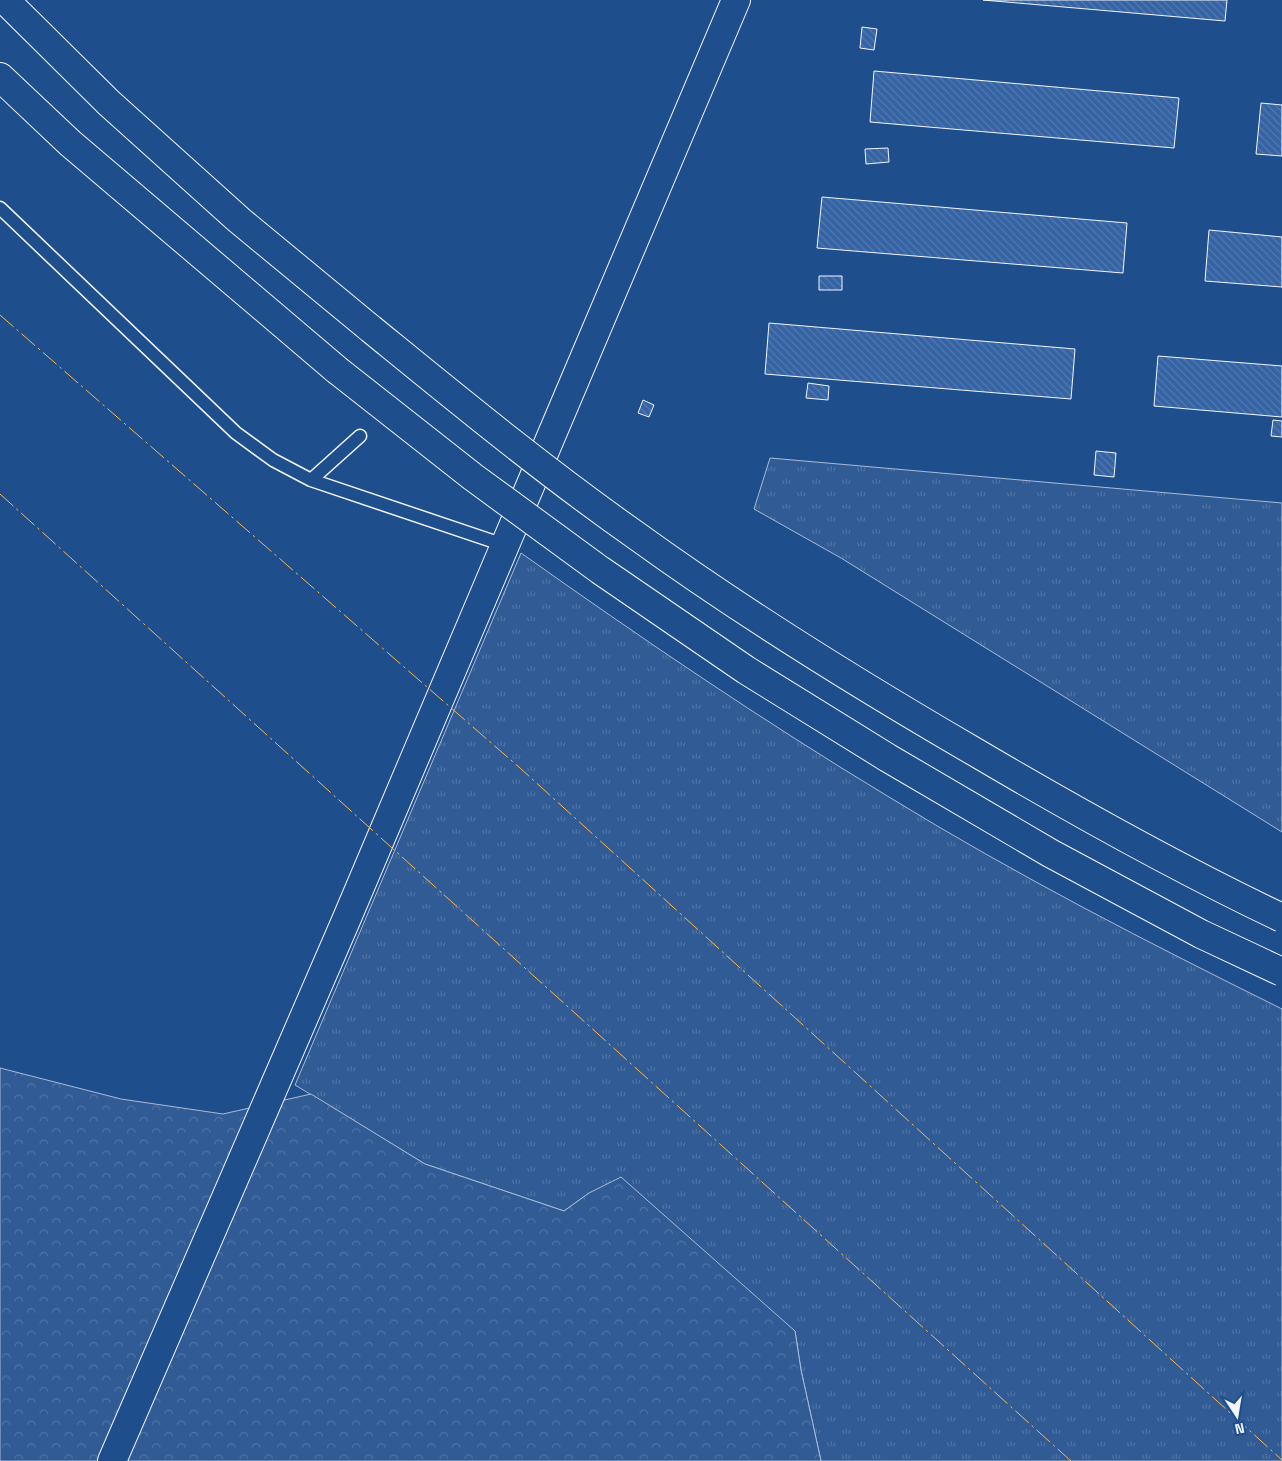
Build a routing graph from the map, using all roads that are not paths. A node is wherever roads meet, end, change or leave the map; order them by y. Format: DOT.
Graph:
graph roads {
  1 [pos="5,0"];
  2 [pos="736,0"];
  3 [pos="0,77"];
  4 [pos="0,208"];
  5 [pos="360,436"];
  6 [pos="311,480"];
  7 [pos="504,545"];
  8 [pos="1282,918"];
  9 [pos="1282,972"];
  10 [pos="112,1461"];
  1 -- 8 [label="main road, bridge"];
  2 -- 7 [label="main road"];
  3 -- 9 [label="main road, bridge"];
  4 -- 6 [label="lane"];
  5 -- 6 [label="lane"];
  6 -- 7 [label="lane"];
  7 -- 10 [label="main road"];
}
